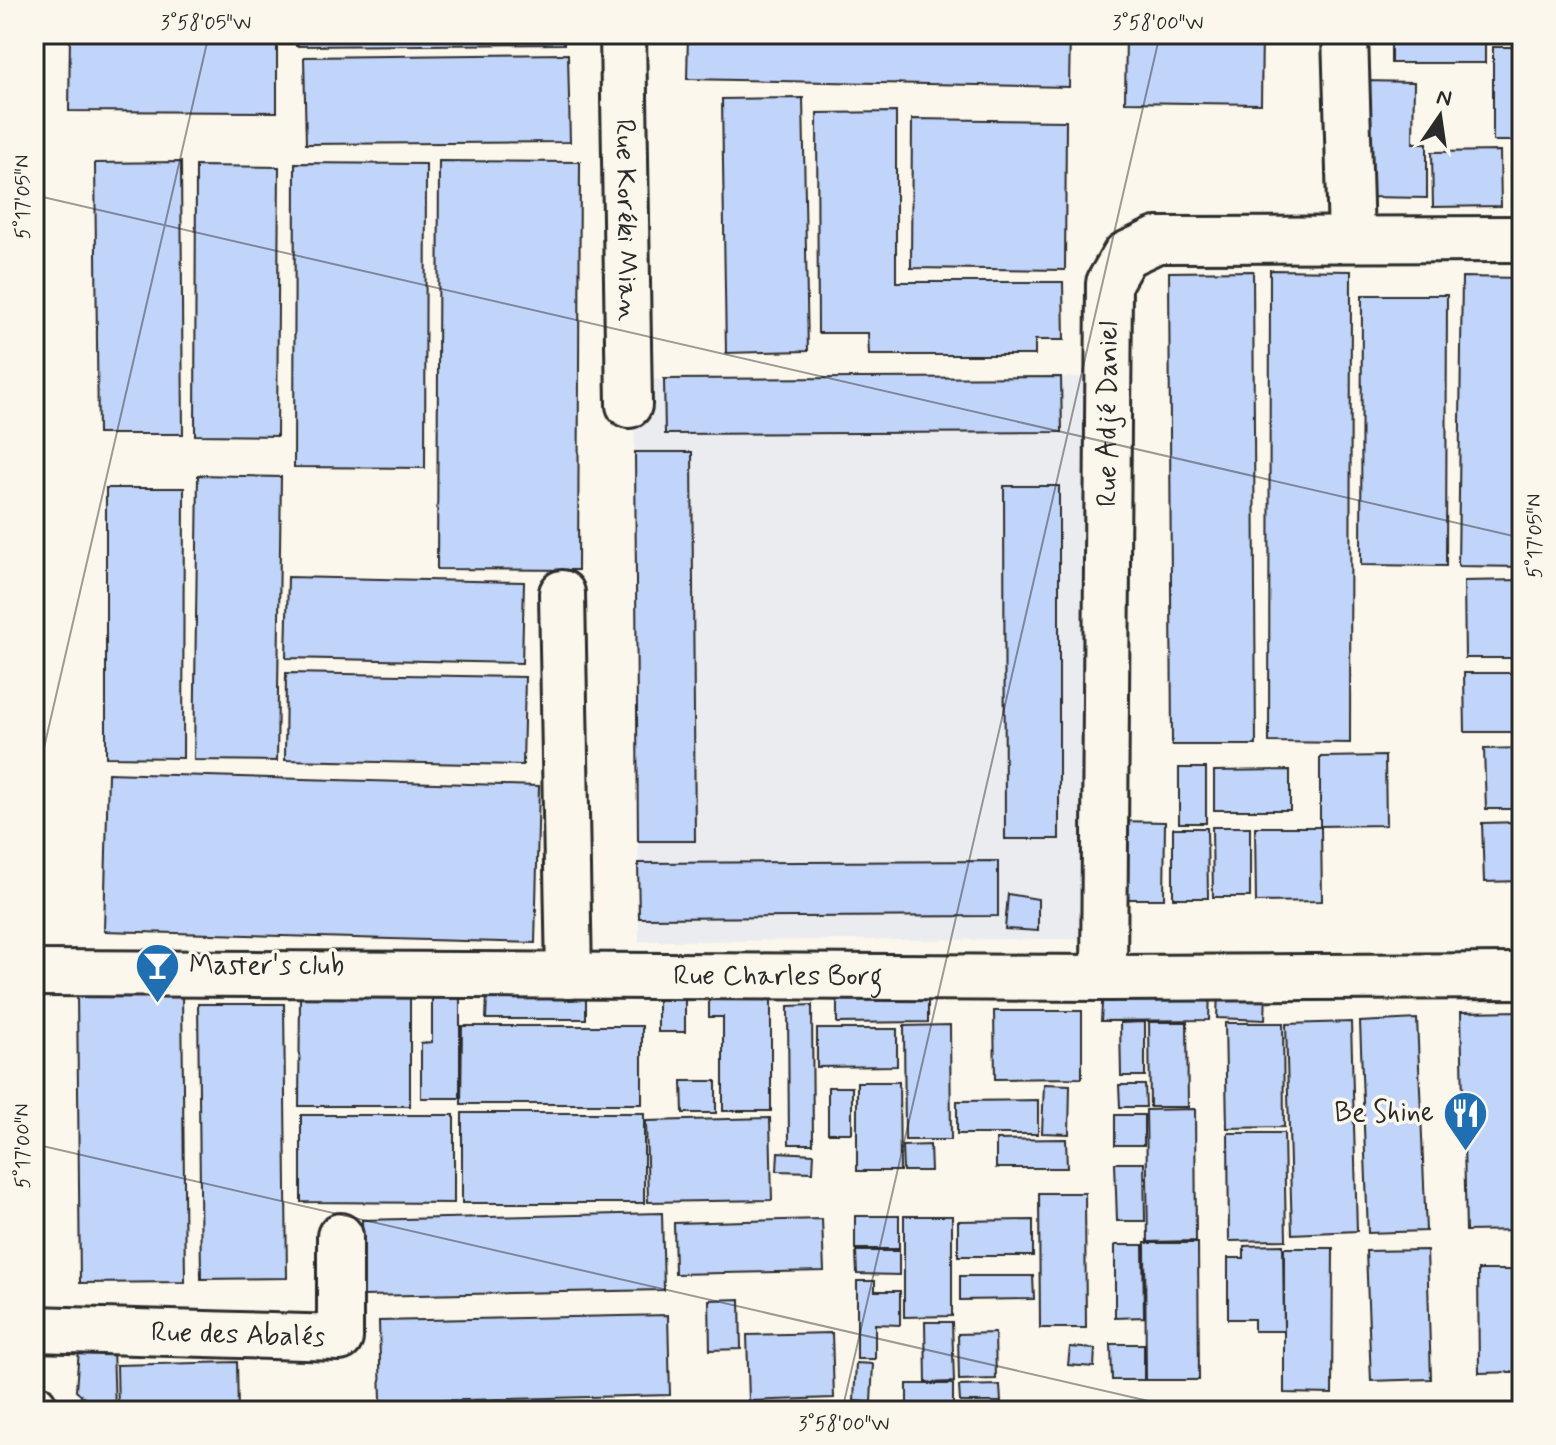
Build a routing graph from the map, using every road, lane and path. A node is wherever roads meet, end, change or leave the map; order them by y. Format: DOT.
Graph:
graph roads {
  1 [pos="623,34"];
  2 [pos="1345,34"];
  3 [pos="1351,239"];
  4 [pos="1522,239"];
  5 [pos="629,405"];
  6 [pos="562,593"];
  7 [pos="34,973"];
  8 [pos="569,976"];
  9 [pos="1522,976"];
  10 [pos="1104,978"];
  11 [pos="340,1236"];
  12 [pos="34,1329"];
  1 -- 5 [label="street, Rue Koréki Mian"];
  2 -- 3 [label="street"];
  3 -- 4 [label="street, Rue Adjé Daniel"];
  3 -- 10 [label="street, Rue Adjé Daniel"];
  6 -- 8 [label="street"];
  7 -- 8 [label="street, Rue Charles Borg"];
  8 -- 10 [label="street, Rue Charles Borg"];
  9 -- 10 [label="street, Rue Charles Borg"];
  11 -- 12 [label="street, Rue des Abalés"];
}
